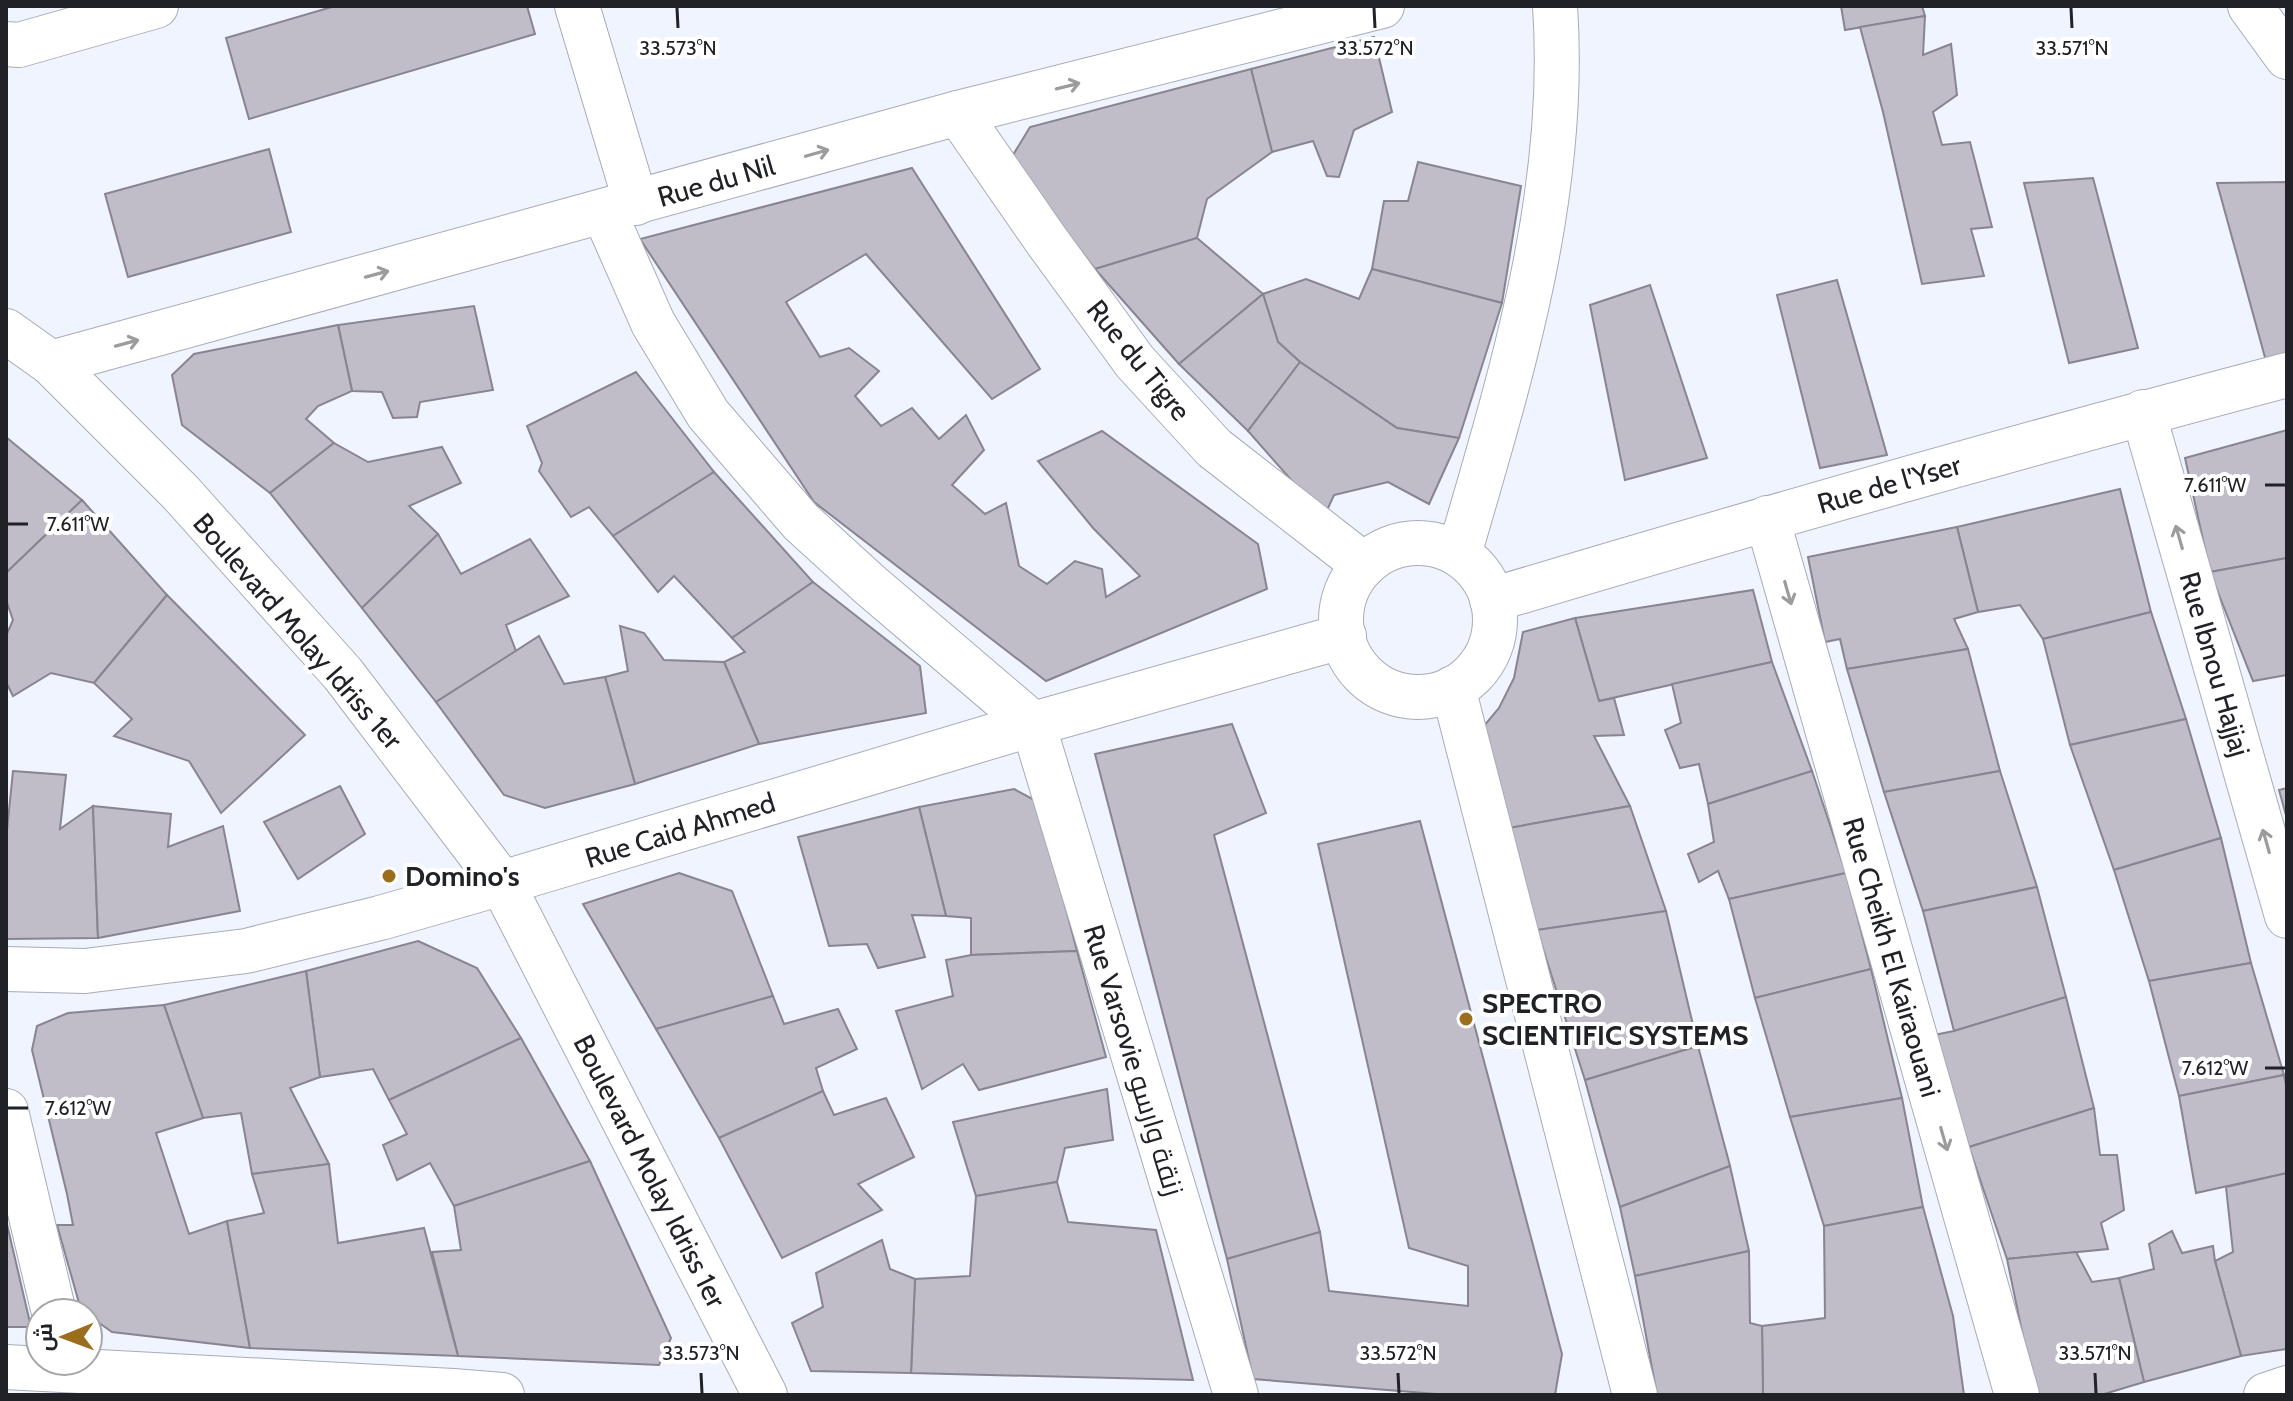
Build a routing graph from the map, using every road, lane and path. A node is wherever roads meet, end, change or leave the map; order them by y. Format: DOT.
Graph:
graph roads {
  1 [pos="156,6"];
  2 [pos="577,6"];
  3 [pos="1382,6"];
  4 [pos="1555,6"];
  5 [pos="2250,6"];
  6 [pos="6,44"];
  7 [pos="2287,57"];
  8 [pos="958,113"];
  9 [pos="620,207"];
  10 [pos="6,331"];
  11 [pos="51,363"];
  12 [pos="2287,375"];
  13 [pos="2143,412"];
  14 [pos="1767,518"];
  15 [pos="1459,554"];
  16 [pos="1364,565"];
  17 [pos="1492,600"];
  18 [pos="1344,636"];
  19 [pos="1453,688"];
  20 [pos="1033,724"];
  21 [pos="502,883"];
  22 [pos="2287,916"];
  23 [pos="6,969"];
  24 [pos="6,1111"];
  25 [pos="50,1297"];
  26 [pos="92,1377"];
  27 [pos="2287,1388"];
  28 [pos="454,1393"];
  29 [pos="502,1395"];
  30 [pos="765,1395"];
  31 [pos="1236,1395"];
  32 [pos="1635,1395"];
  33 [pos="2017,1395"];
  34 [pos="2266,1395"];
  1 -- 6 [label="street"];
  2 -- 9 [label="street"];
  8 -- 3 [label="street, Rue du Nil, one-way"];
  4 -- 15 [label="street"];
  5 -- 7 [label="street"];
  9 -- 8 [label="street, Rue du Nil, one-way"];
  8 -- 16 [label="street, Rue du Tigre"];
  11 -- 9 [label="street, Rue du Nil, one-way"];
  9 -- 20 [label="street"];
  10 -- 11 [label="street, Boulevard Molay Idriss 1er"];
  11 -- 21 [label="street, Boulevard Molay Idriss 1er"];
  12 -- 13 [label="street, Rue de l'Yser"];
  13 -- 14 [label="street, Rue de l'Yser"];
  22 -- 13 [label="street, Rue Ibnou Hajjaj, one-way"];
  14 -- 17 [label="street, Rue de l'Yser"];
  14 -- 33 [label="street, Rue Cheikh El Kairaouani, one-way"];
  15 -- 16 [label="street"];
  15 -- 17 [label="street"];
  16 -- 18 [label="street"];
  17 -- 19 [label="street"];
  18 -- 19 [label="street"];
  18 -- 20 [label="street, Rue Caid Ahmed"];
  19 -- 32 [label="street"];
  20 -- 21 [label="street, Rue Caid Ahmed"];
  20 -- 31 [label="street, Rue Varsovie زنقة وارسو"];
  21 -- 23 [label="street, Rue Caid Ahmed"];
  21 -- 30 [label="street, Boulevard Molay Idriss 1er"];
  24 -- 25 [label="street"];
  26 -- 28 [label="street"];
  27 -- 34 [label="street"];
  28 -- 29 [label="street"];
}
